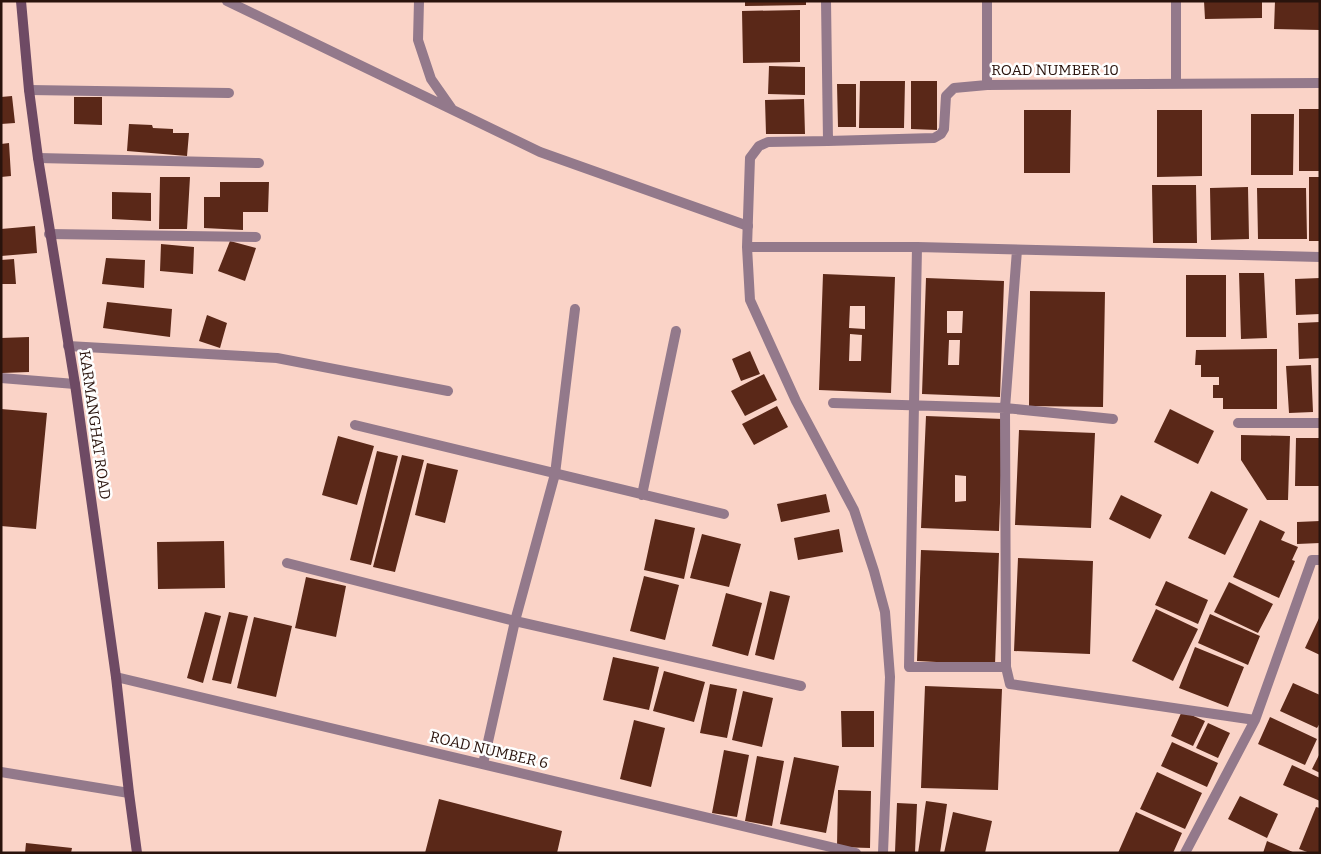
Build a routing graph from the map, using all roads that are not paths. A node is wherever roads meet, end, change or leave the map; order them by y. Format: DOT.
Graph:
graph roads {
  1 [pos="20,1"];
  2 [pos="226,1"];
  3 [pos="419,1"];
  4 [pos="826,1"];
  5 [pos="987,1"];
  6 [pos="1176,1"];
  7 [pos="1176,84"];
  8 [pos="1320,84"];
  9 [pos="987,85"];
  10 [pos="29,90"];
  11 [pos="229,94"];
  12 [pos="453,110"];
  13 [pos="828,142"];
  14 [pos="38,158"];
  15 [pos="260,164"];
  16 [pos="748,226"];
  17 [pos="49,234"];
  18 [pos="256,237"];
  19 [pos="747,247"];
  20 [pos="917,248"];
  21 [pos="1017,250"];
  22 [pos="1320,257"];
  23 [pos="575,309"];
  24 [pos="676,331"];
  25 [pos="68,346"];
  26 [pos="1,378"];
  27 [pos="74,384"];
  28 [pos="448,391"];
  29 [pos="833,403"];
  30 [pos="915,406"];
  31 [pos="1006,408"];
  32 [pos="1113,419"];
  33 [pos="1238,423"];
  34 [pos="1320,423"];
  35 [pos="355,425"];
  36 [pos="555,474"];
  37 [pos="642,495"];
  38 [pos="724,514"];
  39 [pos="1320,560"];
  40 [pos="287,563"];
  41 [pos="515,621"];
  42 [pos="1006,667"];
  43 [pos="116,676"];
  44 [pos="801,686"];
  45 [pos="1255,720"];
  46 [pos="483,764"];
  47 [pos="1,772"];
  48 [pos="128,793"];
  49 [pos="137,853"];
  50 [pos="856,853"];
  51 [pos="883,853"];
  52 [pos="1185,853"];
  1 -- 10 [label="main road, KARMANGHAT ROAD"];
  2 -- 12 [label="street"];
  3 -- 12 [label="street"];
  4 -- 13 [label="street"];
  5 -- 9 [label="street"];
  6 -- 7 [label="street"];
  7 -- 8 [label="street, ROAD NUMBER 10"];
  7 -- 9 [label="street, ROAD NUMBER 10"];
  9 -- 13 [label="street, ROAD NUMBER 10"];
  10 -- 11 [label="street"];
  10 -- 14 [label="main road, KARMANGHAT ROAD"];
  12 -- 16 [label="street"];
  13 -- 16 [label="street, ROAD NUMBER 10"];
  14 -- 15 [label="street"];
  14 -- 17 [label="main road, KARMANGHAT ROAD"];
  16 -- 19 [label="street, ROAD NUMBER 10"];
  17 -- 18 [label="street"];
  17 -- 25 [label="main road, KARMANGHAT ROAD"];
  19 -- 20 [label="street"];
  19 -- 51 [label="street, ROAD NUMBER 10"];
  20 -- 21 [label="street"];
  20 -- 30 [label="street"];
  21 -- 22 [label="street"];
  21 -- 31 [label="street"];
  23 -- 36 [label="street"];
  24 -- 37 [label="street"];
  25 -- 27 [label="main road, KARMANGHAT ROAD"];
  25 -- 28 [label="street"];
  26 -- 27 [label="street"];
  27 -- 43 [label="main road, KARMANGHAT ROAD"];
  29 -- 30 [label="street"];
  30 -- 31 [label="street"];
  30 -- 42 [label="street"];
  31 -- 32 [label="street"];
  31 -- 42 [label="street"];
  33 -- 34 [label="street"];
  35 -- 36 [label="street"];
  36 -- 37 [label="street"];
  36 -- 41 [label="street"];
  37 -- 38 [label="street"];
  39 -- 45 [label="street"];
  40 -- 41 [label="street"];
  41 -- 44 [label="street"];
  41 -- 46 [label="street"];
  42 -- 45 [label="street"];
  43 -- 46 [label="street, ROAD NUMBER 6"];
  43 -- 48 [label="main road, KARMANGHAT ROAD"];
  45 -- 52 [label="street"];
  46 -- 50 [label="street, ROAD NUMBER 6"];
  47 -- 48 [label="street"];
  48 -- 49 [label="main road, KARMANGHAT ROAD"];
}
